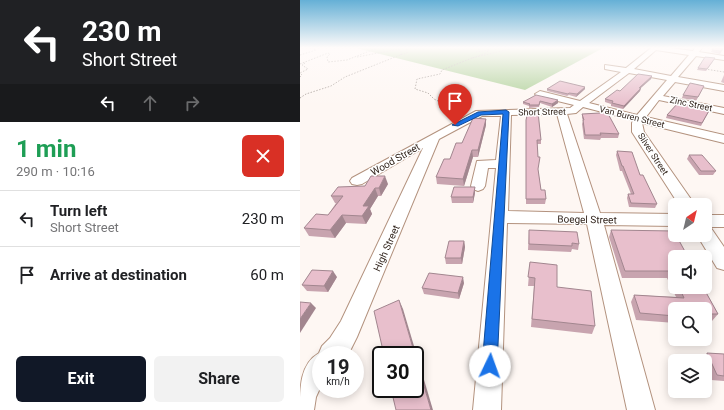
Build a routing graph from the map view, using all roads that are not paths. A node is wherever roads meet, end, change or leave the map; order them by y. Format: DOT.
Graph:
graph roads {
  1 [pos="632,67"];
  2 [pos="682,67"];
  3 [pos="608,68"];
  4 [pos="627,71"];
  5 [pos="672,79"];
  6 [pos="724,88"];
  7 [pos="540,94"];
  8 [pos="657,97"];
  9 [pos="582,104"];
  10 [pos="724,111"];
  11 [pos="506,112"];
  12 [pos="561,112"];
  13 [pos="639,118"];
  14 [pos="434,138"];
  15 [pos="724,140"];
  16 [pos="724,146"];
  17 [pos="502,164"];
  18 [pos="357,181"];
  19 [pos="478,186"];
  20 [pos="682,198"];
  21 [pos="498,217"];
  22 [pos="594,219"];
  23 [pos="668,220"];
  24 [pos="712,221"];
  25 [pos="724,221"];
  26 [pos="711,242"];
  27 [pos="724,262"];
  28 [pos="340,346"];
  29 [pos="312,376"];
  30 [pos="300,410"];
  31 [pos="487,410"];
  32 [pos="641,410"];
  1 -- 4 [label="street, Short Street"];
  2 -- 5 [label="street, Silver Street"];
  3 -- 4 [label="street"];
  4 -- 5 [label="street"];
  4 -- 9 [label="street, Short Street"];
  5 -- 6 [label="street"];
  5 -- 8 [label="street, Silver Street"];
  7 -- 9 [label="street, Van Buren Street"];
  8 -- 10 [label="street, Zinc Street"];
  8 -- 13 [label="street, Silver Street"];
  9 -- 12 [label="street, Short Street"];
  9 -- 13 [label="street, Van Buren Street"];
  11 -- 12 [label="street, Short Street"];
  11 -- 14 [label="street, Short Street"];
  11 -- 17 [label="street"];
  12 -- 22 [label="street"];
  13 -- 15 [label="street, Van Buren Street"];
  13 -- 20 [label="street, Silver Street"];
  14 -- 18 [label="street, Wood Street"];
  14 -- 28 [label="street, High Street"];
  15 -- 16 [label="street"];
  17 -- 19 [label="street"];
  17 -- 21 [label="street"];
  21 -- 22 [label="street, Boegel Street"];
  21 -- 31 [label="street"];
  22 -- 23 [label="street, Boegel Street"];
  22 -- 32 [label="street"];
  24 -- 25 [label="street"];
  26 -- 27 [label="street"];
  29 -- 30 [label="street"];
}
